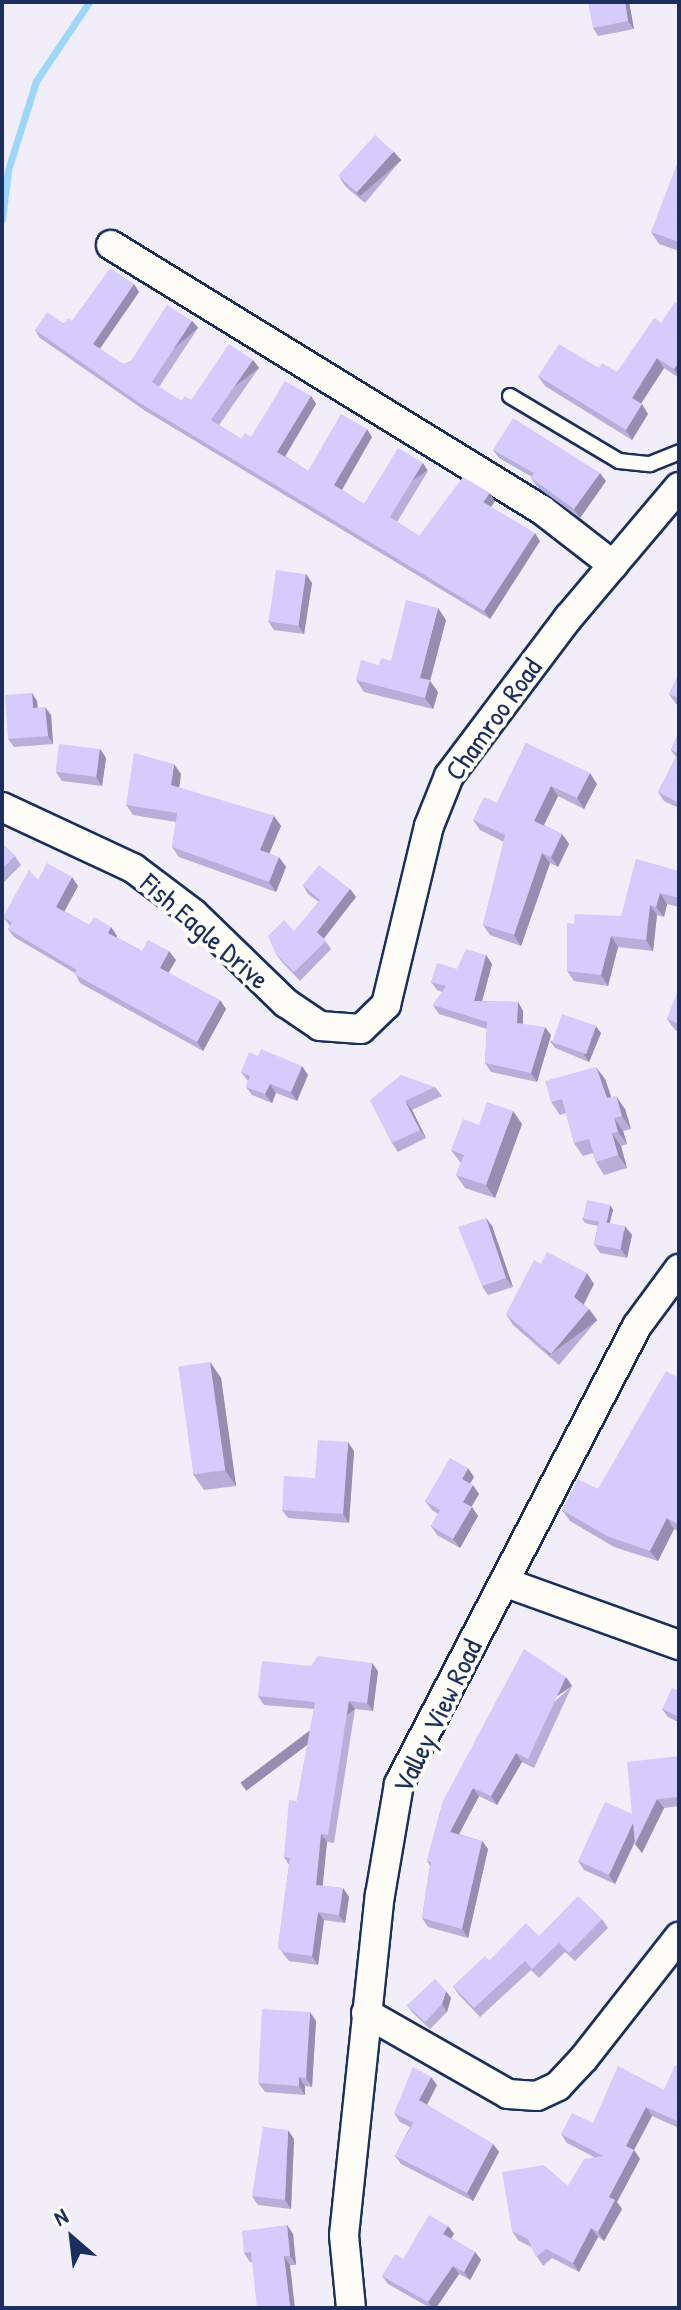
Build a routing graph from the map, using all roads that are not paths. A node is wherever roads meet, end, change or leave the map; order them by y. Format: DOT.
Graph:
graph roads {
  1 [pos="111,245"];
  2 [pos="510,396"];
  3 [pos="679,452"];
  4 [pos="679,487"];
  5 [pos="613,565"];
  6 [pos="2,807"];
  7 [pos="361,1029"];
  8 [pos="679,1269"];
  9 [pos="504,1582"];
  10 [pos="679,1645"];
  11 [pos="679,1937"];
  12 [pos="366,2013"];
  13 [pos="351,2308"];
  1 -- 5 [label="street"];
  2 -- 3 [label="lane"];
  4 -- 5 [label="street, Chamroo Road"];
  5 -- 7 [label="street, Chamroo Road"];
  6 -- 7 [label="street, Fish Eagle Drive"];
  8 -- 9 [label="street, Valley View Road"];
  9 -- 10 [label="street"];
  9 -- 12 [label="street, Valley View Road"];
  11 -- 12 [label="street"];
  12 -- 13 [label="street, Valley View Road"];
}
